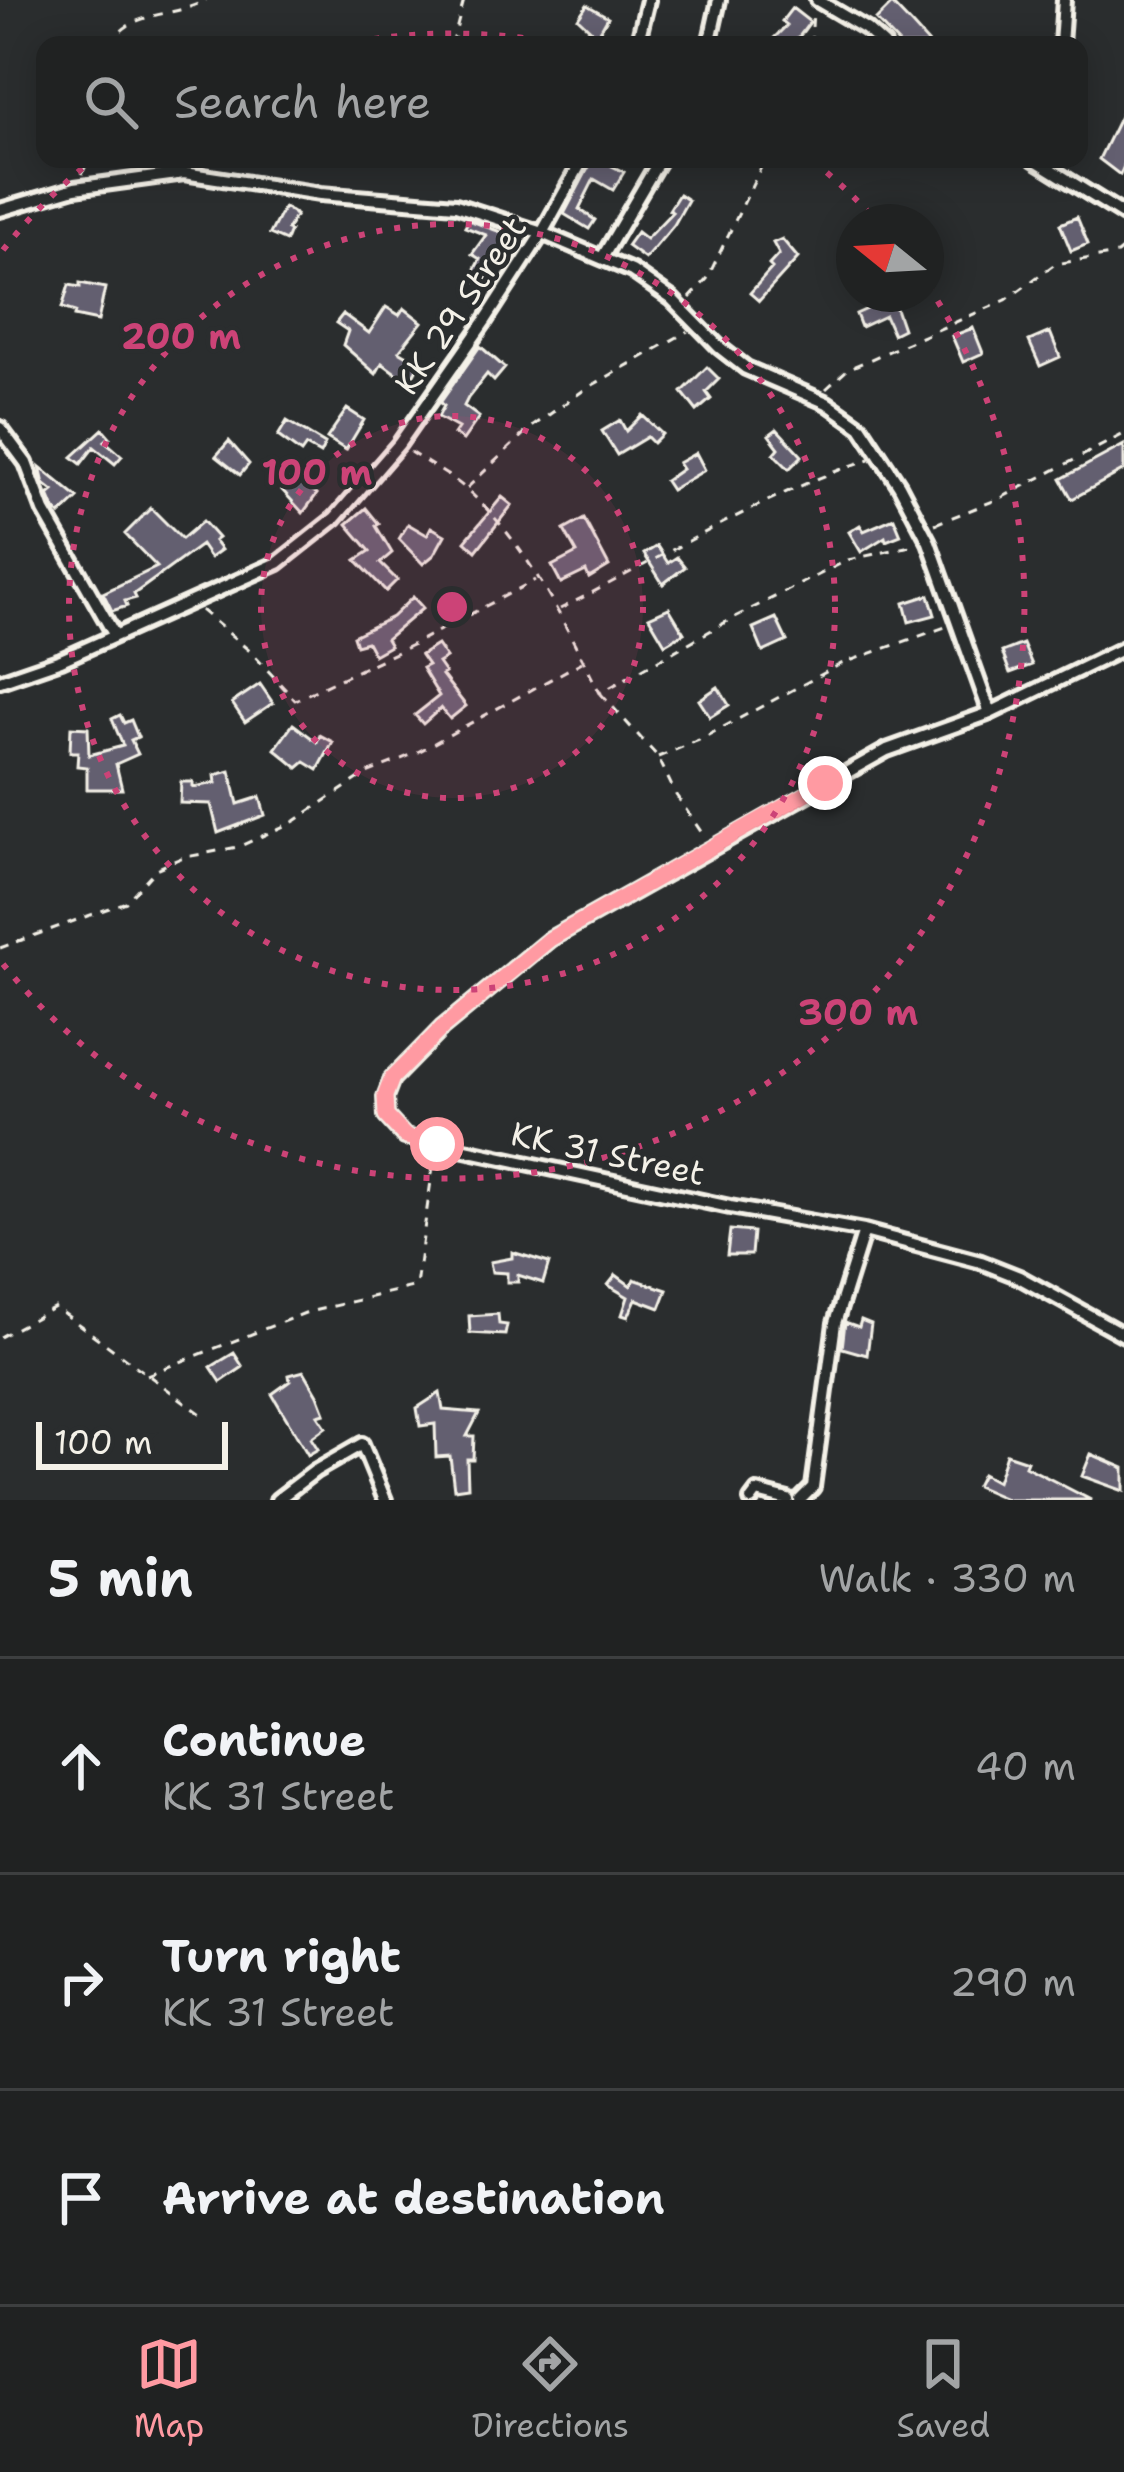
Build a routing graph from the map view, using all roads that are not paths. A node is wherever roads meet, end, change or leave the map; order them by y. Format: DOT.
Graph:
graph roads {
  1 [pos="648,0"];
  2 [pos="719,0"];
  3 [pos="815,0"];
  4 [pos="1064,0"];
  5 [pos="639,36"];
  6 [pos="711,36"];
  7 [pos="874,36"];
  8 [pos="1062,36"];
  9 [pos="578,168"];
  10 [pos="655,168"];
  11 [pos="1049,168"];
  12 [pos="0,210"];
  13 [pos="1124,214"];
  14 [pos="542,233"];
  15 [pos="602,258"];
  16 [pos="0,428"];
  17 [pos="114,634"];
  18 [pos="1124,648"];
  19 [pos="0,681"];
  20 [pos="990,713"];
  21 [pos="864,1231"];
  22 [pos="1124,1335"];
  23 [pos="277,1500"];
  24 [pos="385,1500"];
  25 [pos="751,1500"];
  26 [pos="788,1500"];
  27 [pos="800,1500"];
  1 -- 5 [label="street"];
  2 -- 6 [label="street"];
  3 -- 7 [label="street"];
  4 -- 8 [label="street"];
  9 -- 14 [label="street, KK 29 Street"];
  10 -- 15 [label="street"];
  11 -- 13 [label="street"];
  12 -- 14 [label="street"];
  14 -- 15 [label="street"];
  14 -- 17 [label="street, KK 29 Street"];
  15 -- 20 [label="street"];
  16 -- 17 [label="street"];
  17 -- 19 [label="street, KK 29 Street"];
  18 -- 20 [label="street, KK 31 Street"];
  20 -- 21 [label="street, KK 31 Street"];
  21 -- 22 [label="street, KK 31 Street"];
  21 -- 27 [label="street"];
  23 -- 24 [label="street"];
  25 -- 26 [label="street"];
}
